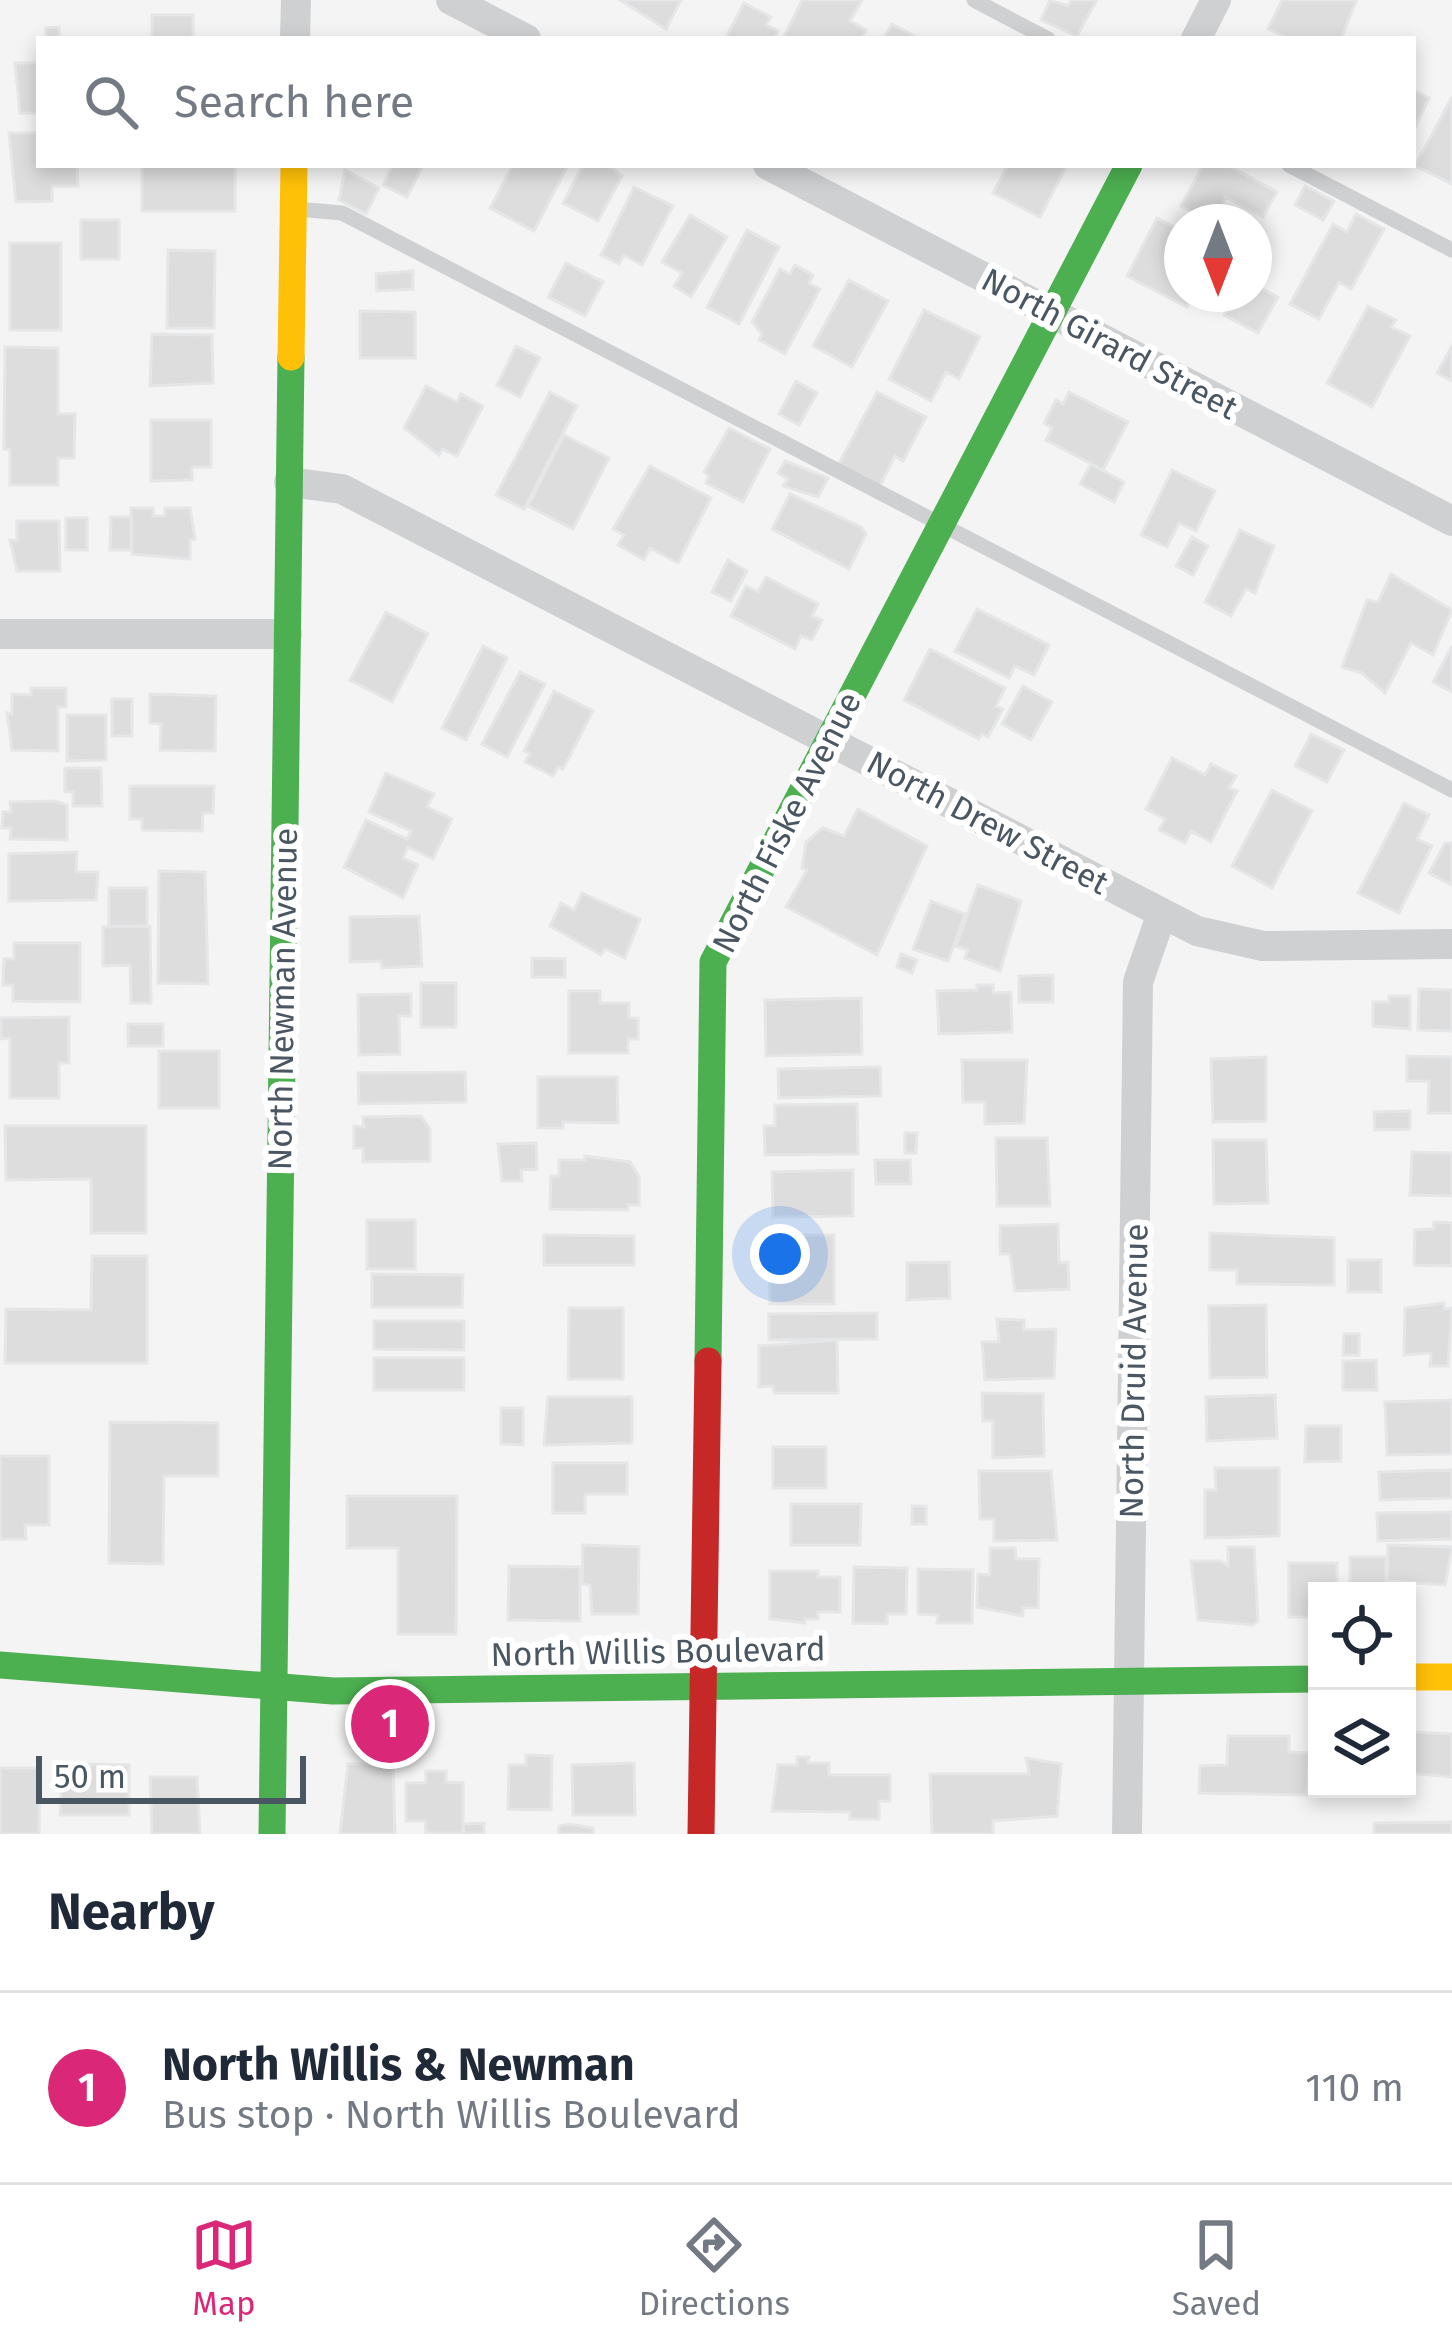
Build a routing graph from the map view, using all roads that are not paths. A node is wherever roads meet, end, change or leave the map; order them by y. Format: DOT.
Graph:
graph roads {
  1 [pos="296,0"];
  2 [pos="451,0"];
  3 [pos="974,0"];
  4 [pos="1216,0"];
  5 [pos="296,36"];
  6 [pos="520,36"];
  7 [pos="1042,36"];
  8 [pos="1198,36"];
  9 [pos="294,168"];
  10 [pos="775,168"];
  11 [pos="1128,168"];
  12 [pos="1295,168"];
  13 [pos="293,209"];
  14 [pos="1452,250"];
  15 [pos="1052,312"];
  16 [pos="289,482"];
  17 [pos="1452,521"];
  18 [pos="941,524"];
  19 [pos="0,634"];
  20 [pos="287,634"];
  21 [pos="828,738"];
  22 [pos="1452,790"];
  23 [pos="1162,913"];
  24 [pos="1452,944"];
  25 [pos="0,1665"];
  26 [pos="1452,1677"];
  27 [pos="1416,1678"];
  28 [pos="1308,1679"];
  29 [pos="1129,1681"];
  30 [pos="273,1685"];
  31 [pos="703,1687"];
  32 [pos="272,1834"];
  33 [pos="701,1834"];
  34 [pos="1127,1834"];
  1 -- 5 [label="street"];
  2 -- 6 [label="street"];
  3 -- 7 [label="lane"];
  4 -- 8 [label="street"];
  9 -- 13 [label="street, North Newman Avenue"];
  10 -- 15 [label="street, North Girard Street"];
  11 -- 15 [label="street, North Fiske Avenue"];
  12 -- 14 [label="lane"];
  13 -- 16 [label="street, North Newman Avenue"];
  13 -- 18 [label="lane"];
  15 -- 17 [label="street, North Girard Street"];
  15 -- 18 [label="street, North Fiske Avenue"];
  16 -- 20 [label="street, North Newman Avenue"];
  16 -- 21 [label="street, North Drew Street"];
  18 -- 21 [label="street, North Fiske Avenue"];
  18 -- 22 [label="lane"];
  19 -- 20 [label="street"];
  20 -- 30 [label="street, North Newman Avenue"];
  21 -- 23 [label="street, North Drew Street"];
  21 -- 31 [label="street, North Fiske Avenue"];
  23 -- 24 [label="street, North Drew Street"];
  23 -- 29 [label="street, North Druid Avenue"];
  25 -- 30 [label="street, North Willis Boulevard"];
  26 -- 27 [label="street"];
  28 -- 29 [label="street, North Willis Boulevard"];
  29 -- 31 [label="street, North Willis Boulevard"];
  29 -- 34 [label="street, North Druid Avenue"];
  30 -- 31 [label="street, North Willis Boulevard"];
  30 -- 32 [label="street, North Newman Avenue"];
  31 -- 33 [label="street, North Fiske Avenue"];
}
